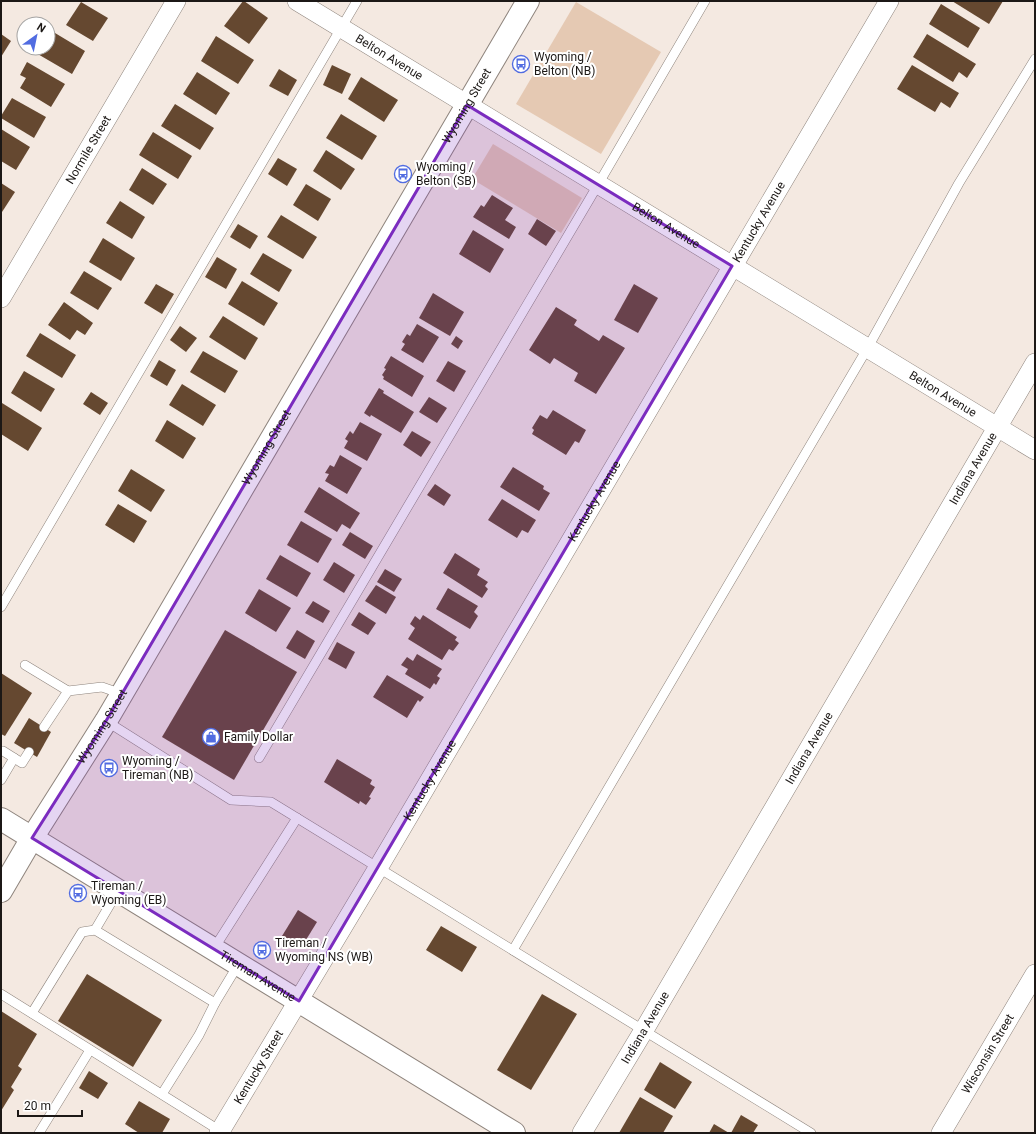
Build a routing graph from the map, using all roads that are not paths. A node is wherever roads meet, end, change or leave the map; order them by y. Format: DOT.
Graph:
graph roads {
  1 [pos="176,1"];
  2 [pos="298,1"];
  3 [pos="357,1"];
  4 [pos="528,1"];
  5 [pos="705,1"];
  6 [pos="889,1"];
  7 [pos="341,28"];
  8 [pos="1035,59"];
  9 [pos="467,105"];
  10 [pos="598,185"];
  11 [pos="732,266"];
  12 [pos="1,298"];
  13 [pos="868,349"];
  14 [pos="1035,363"];
  15 [pos="997,427"];
  16 [pos="1035,450"];
  17 [pos="1,607"];
  18 [pos="25,665"];
  19 [pos="68,690"];
  20 [pos="122,694"];
  21 [pos="106,721"];
  22 [pos="44,727"];
  23 [pos="3,751"];
  24 [pos="29,752"];
  25 [pos="14,758"];
  26 [pos="259,758"];
  27 [pos="1,780"];
  28 [pos="297,818"];
  29 [pos="1,820"];
  30 [pos="32,838"];
  31 [pos="378,868"];
  32 [pos="1,891"];
  33 [pos="118,891"];
  34 [pos="95,930"];
  35 [pos="213,950"];
  36 [pos="513,950"];
  37 [pos="238,965"];
  38 [pos="1035,974"];
  39 [pos="1,994"];
  40 [pos="299,1001"];
  41 [pos="215,1003"];
  42 [pos="32,1013"];
  43 [pos="644,1030"];
  44 [pos="90,1050"];
  45 [pos="162,1094"];
  46 [pos="221,1132"];
  47 [pos="39,1133"];
  48 [pos="514,1133"];
  49 [pos="582,1133"];
  50 [pos="811,1133"];
  51 [pos="941,1133"];
  1 -- 12 [label="street, Normile Street"];
  2 -- 7 [label="street, Belton Avenue"];
  3 -- 7 [label="lane"];
  4 -- 9 [label="street, Wyoming Street"];
  5 -- 10 [label="lane"];
  6 -- 11 [label="street, Kentucky Avenue"];
  7 -- 9 [label="street, Belton Avenue"];
  7 -- 17 [label="lane"];
  8 -- 13 [label="lane"];
  9 -- 10 [label="street, Belton Avenue"];
  9 -- 20 [label="street, Wyoming Street"];
  10 -- 11 [label="street, Belton Avenue"];
  10 -- 26 [label="lane"];
  11 -- 13 [label="street, Belton Avenue"];
  11 -- 31 [label="street, Kentucky Avenue"];
  13 -- 15 [label="street, Belton Avenue"];
  13 -- 36 [label="lane"];
  14 -- 15 [label="street, Indiana Avenue"];
  15 -- 16 [label="street, Belton Avenue"];
  15 -- 43 [label="street, Indiana Avenue"];
  18 -- 19 [label="lane"];
  19 -- 20 [label="lane"];
  19 -- 22 [label="lane"];
  20 -- 21 [label="street, Wyoming Street"];
  21 -- 28 [label="lane"];
  21 -- 30 [label="street, Wyoming Street"];
  23 -- 25 [label="lane"];
  24 -- 25 [label="lane"];
  25 -- 27 [label="lane"];
  28 -- 31 [label="lane"];
  28 -- 35 [label="lane"];
  29 -- 30 [label="street, Tireman Avenue"];
  30 -- 32 [label="street, Wyoming Street"];
  30 -- 33 [label="street, Tireman Avenue"];
  31 -- 36 [label="lane"];
  31 -- 40 [label="street, Kentucky Avenue"];
  33 -- 34 [label="lane"];
  33 -- 35 [label="street, Tireman Avenue"];
  34 -- 41 [label="lane"];
  34 -- 42 [label="lane"];
  35 -- 37 [label="street, Tireman Avenue"];
  36 -- 43 [label="lane"];
  37 -- 40 [label="street, Tireman Avenue"];
  37 -- 41 [label="lane"];
  38 -- 51 [label="street, Wisconsin Street"];
  39 -- 42 [label="lane"];
  40 -- 46 [label="street, Kentucky Street"];
  40 -- 48 [label="street, Tireman Avenue"];
  41 -- 45 [label="lane"];
  42 -- 44 [label="lane"];
  43 -- 49 [label="street, Indiana Avenue"];
  43 -- 50 [label="lane"];
  44 -- 45 [label="lane"];
  44 -- 47 [label="lane"];
  45 -- 46 [label="lane"];
}
